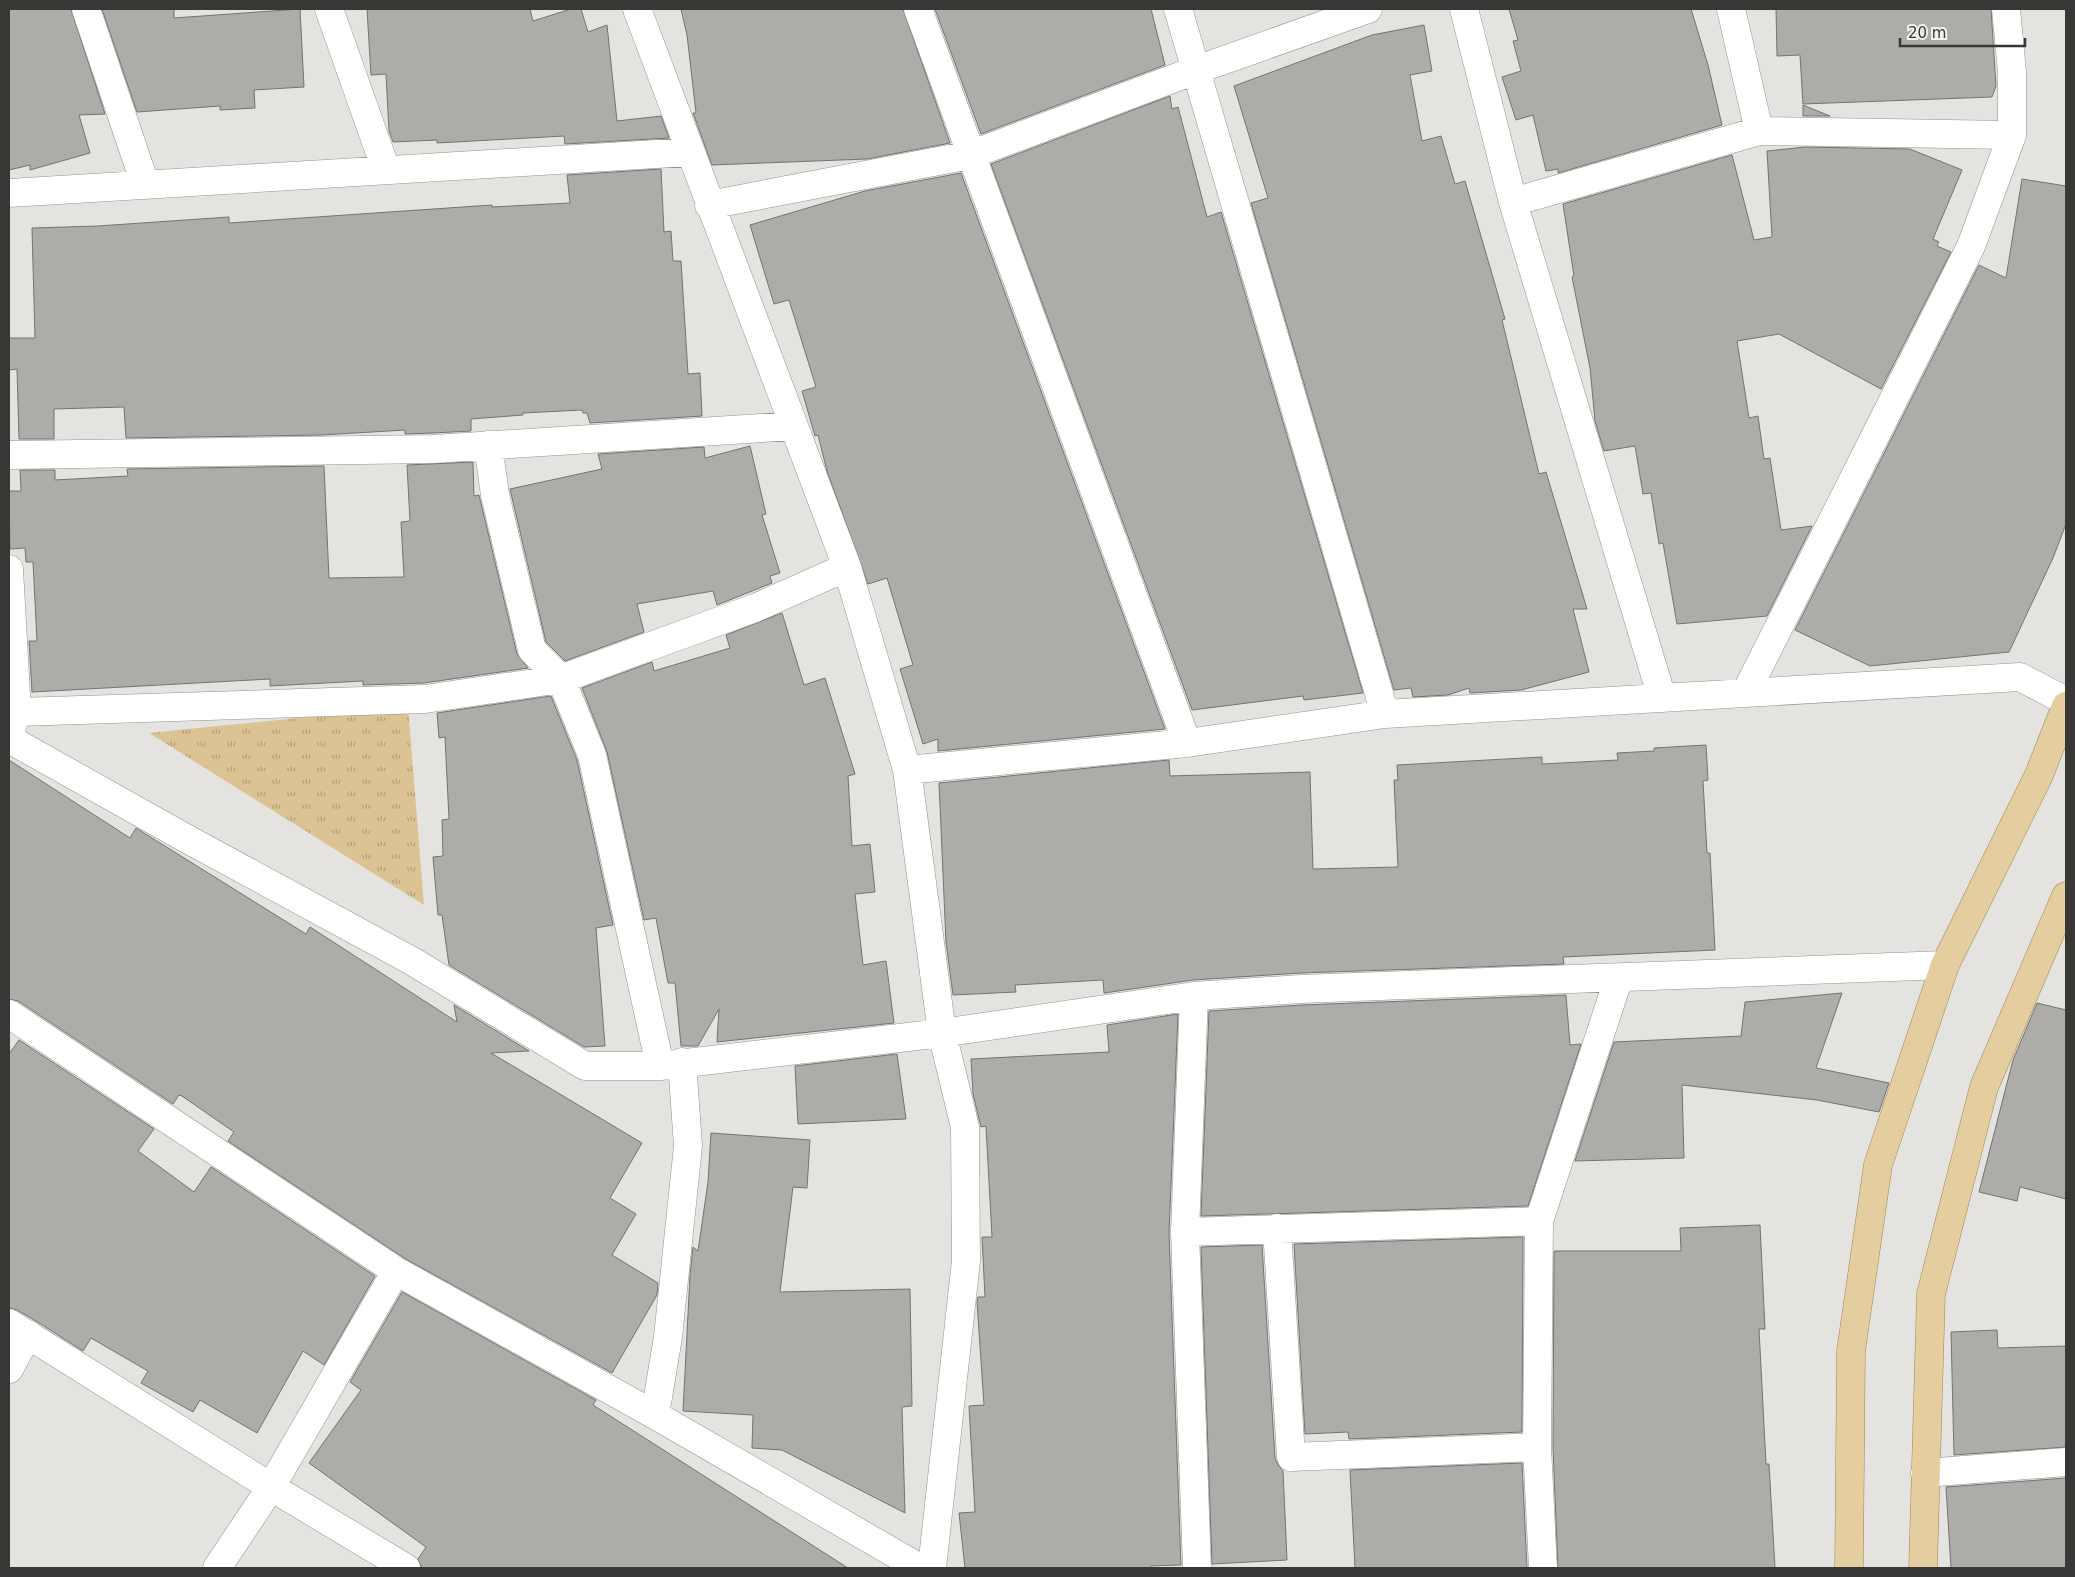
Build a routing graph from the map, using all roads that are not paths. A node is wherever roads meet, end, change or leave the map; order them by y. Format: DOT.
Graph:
graph roads {
  1 [pos="86,9"];
  2 [pos="329,9"];
  3 [pos="637,9"];
  4 [pos="918,9"];
  5 [pos="1178,9"];
  6 [pos="1368,9"];
  7 [pos="1464,9"];
  8 [pos="1731,9"];
  9 [pos="2006,9"];
  10 [pos="1196,70"];
  11 [pos="1759,131"];
  12 [pos="2012,135"];
  13 [pos="689,152"];
  14 [pos="970,155"];
  15 [pos="386,170"];
  16 [pos="145,184"];
  17 [pos="9,193"];
  18 [pos="1512,202"];
  19 [pos="709,205"];
  20 [pos="793,426"];
  21 [pos="488,445"];
  22 [pos="9,454"];
  23 [pos="847,567"];
  24 [pos="9,569"];
  25 [pos="561,679"];
  26 [pos="1746,692"];
  27 [pos="1662,698"];
  28 [pos="2066,701"];
  29 [pos="2066,706"];
  30 [pos="17,712"];
  31 [pos="1385,714"];
  32 [pos="9,739"];
  33 [pos="1187,743"];
  34 [pos="907,770"];
  35 [pos="2066,896"];
  36 [pos="1945,965"];
  37 [pos="1619,977"];
  38 [pos="1194,996"];
  39 [pos="9,1014"];
  40 [pos="942,1033"];
  41 [pos="671,1064"];
  42 [pos="1539,1221"];
  43 [pos="1277,1228"];
  44 [pos="1185,1232"];
  45 [pos="396,1271"];
  46 [pos="18,1328"];
  47 [pos="9,1369"];
  48 [pos="655,1415"];
  49 [pos="1537,1447"];
  50 [pos="2066,1462"];
  51 [pos="1925,1473"];
  52 [pos="271,1487"];
  53 [pos="217,1568"];
  54 [pos="406,1568"];
  55 [pos="920,1568"];
  56 [pos="932,1568"];
  57 [pos="1197,1568"];
  58 [pos="1543,1568"];
  59 [pos="1849,1568"];
  60 [pos="1923,1568"];
  1 -- 16 [label="street"];
  2 -- 15 [label="street"];
  3 -- 13 [label="street"];
  4 -- 14 [label="street"];
  5 -- 10 [label="street"];
  6 -- 10 [label="street"];
  7 -- 18 [label="street"];
  8 -- 11 [label="street"];
  9 -- 12 [label="street"];
  10 -- 14 [label="street"];
  10 -- 31 [label="street"];
  11 -- 12 [label="street"];
  11 -- 18 [label="street"];
  12 -- 26 [label="street"];
  13 -- 15 [label="street"];
  13 -- 19 [label="street"];
  14 -- 19 [label="street"];
  14 -- 33 [label="street"];
  15 -- 16 [label="street"];
  16 -- 17 [label="street"];
  18 -- 27 [label="street"];
  19 -- 20 [label="street"];
  20 -- 21 [label="street"];
  20 -- 23 [label="street"];
  21 -- 22 [label="street"];
  21 -- 25 [label="street"];
  23 -- 25 [label="street"];
  23 -- 34 [label="street"];
  24 -- 30 [label="street"];
  25 -- 30 [label="street"];
  25 -- 41 [label="street"];
  26 -- 27 [label="street"];
  26 -- 28 [label="street"];
  27 -- 31 [label="street"];
  29 -- 36 [label="main road"];
  30 -- 32 [label="street"];
  31 -- 33 [label="street"];
  32 -- 41 [label="street"];
  33 -- 34 [label="street"];
  34 -- 40 [label="street"];
  35 -- 51 [label="main road"];
  36 -- 37 [label="street"];
  36 -- 59 [label="main road"];
  37 -- 38 [label="street"];
  37 -- 42 [label="street"];
  38 -- 40 [label="street"];
  38 -- 44 [label="street"];
  39 -- 45 [label="street"];
  40 -- 41 [label="street"];
  40 -- 56 [label="street"];
  41 -- 48 [label="street"];
  42 -- 43 [label="street"];
  42 -- 49 [label="street"];
  43 -- 44 [label="street"];
  43 -- 49 [label="street"];
  44 -- 57 [label="street"];
  45 -- 48 [label="street"];
  45 -- 52 [label="street"];
  46 -- 47 [label="street"];
  46 -- 52 [label="street"];
  48 -- 55 [label="street"];
  49 -- 58 [label="street"];
  50 -- 51 [label="street"];
  51 -- 60 [label="main road"];
  52 -- 53 [label="street"];
  52 -- 54 [label="street"];
}
